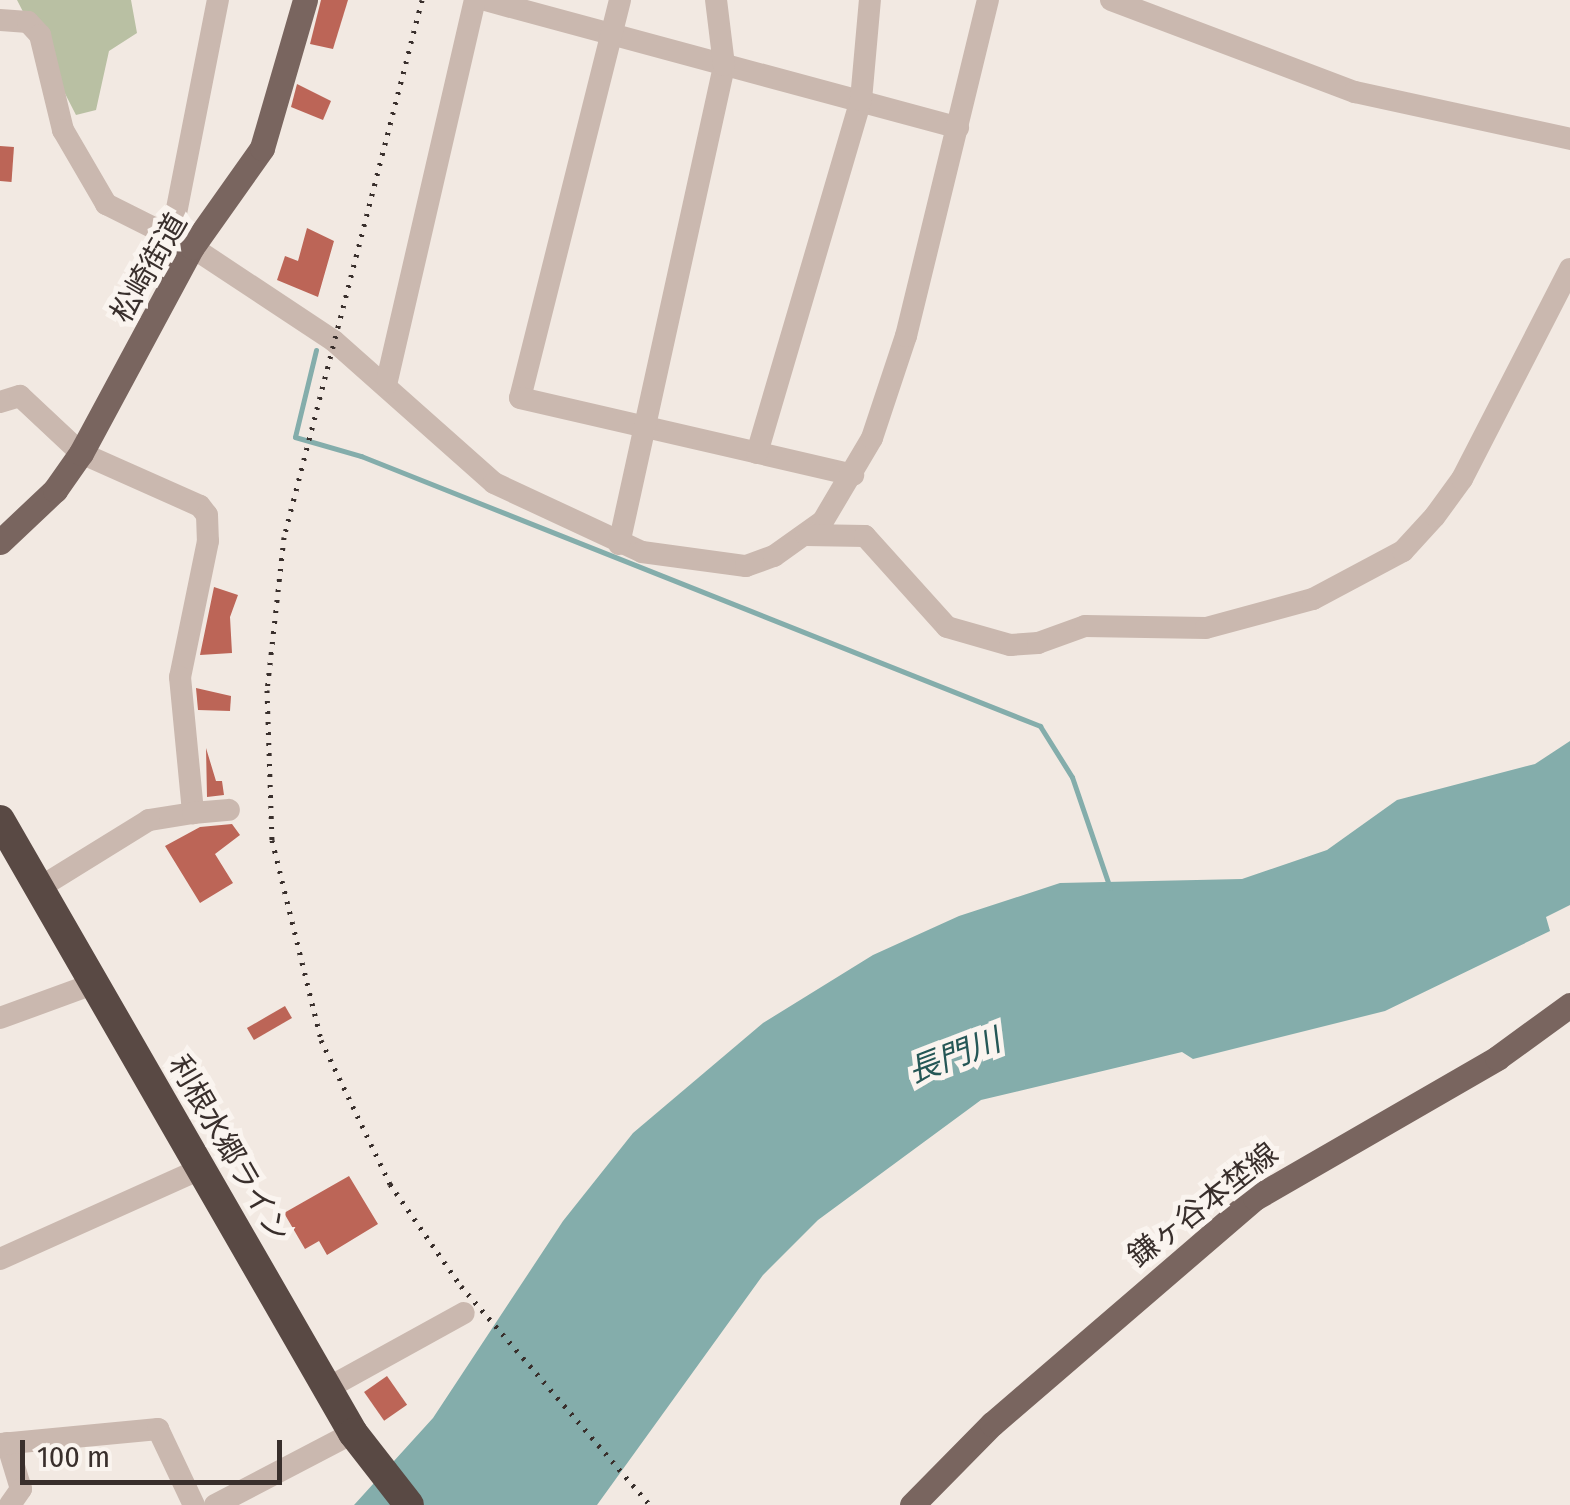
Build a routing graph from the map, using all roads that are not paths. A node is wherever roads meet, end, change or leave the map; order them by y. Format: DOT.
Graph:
graph roads {
  1 [pos="218,0"];
  2 [pos="305,0"];
  3 [pos="475,0"];
  4 [pos="485,0"];
  5 [pos="620,0"];
  6 [pos="716,0"];
  7 [pos="870,0"];
  8 [pos="988,0"];
  9 [pos="1111,0"];
  10 [pos="0,20"];
  11 [pos="616,36"];
  12 [pos="724,65"];
  13 [pos="860,102"];
  14 [pos="958,128"];
  15 [pos="1570,139"];
  16 [pos="181,243"];
  17 [pos="1570,269"];
  18 [pos="386,385"];
  19 [pos="0,402"];
  20 [pos="643,426"];
  21 [pos="757,452"];
  22 [pos="81,453"];
  23 [pos="854,475"];
  24 [pos="806,535"];
  25 [pos="0,542"];
  26 [pos="619,544"];
  27 [pos="230,810"];
  28 [pos="193,813"];
  29 [pos="0,820"];
  30 [pos="39,888"];
  31 [pos="94,984"];
  32 [pos="1570,1005"];
  33 [pos="0,1018"];
  34 [pos="200,1169"];
  35 [pos="0,1259"];
  36 [pos="464,1312"];
  37 [pos="328,1388"];
  38 [pos="4,1444"];
  39 [pos="361,1445"];
  40 [pos="10,1505"];
  41 [pos="194,1505"];
  42 [pos="215,1505"];
  43 [pos="409,1505"];
  44 [pos="912,1505"];
  1 -- 16 [label="street"];
  2 -- 16 [label="main road, 松崎街道"];
  3 -- 18 [label="street"];
  4 -- 11 [label="street"];
  5 -- 11 [label="street"];
  6 -- 12 [label="street"];
  7 -- 13 [label="street"];
  8 -- 14 [label="street"];
  9 -- 15 [label="street"];
  10 -- 16 [label="street"];
  11 -- 12 [label="street"];
  11 -- 20 [label="street"];
  12 -- 13 [label="street"];
  12 -- 20 [label="street"];
  13 -- 14 [label="street"];
  13 -- 21 [label="street"];
  14 -- 23 [label="street"];
  16 -- 18 [label="street"];
  16 -- 22 [label="main road, 松崎街道"];
  17 -- 24 [label="street"];
  18 -- 26 [label="street"];
  19 -- 22 [label="street"];
  20 -- 21 [label="street"];
  20 -- 26 [label="street"];
  21 -- 23 [label="street"];
  22 -- 25 [label="main road, 松崎街道"];
  22 -- 28 [label="street"];
  23 -- 24 [label="street"];
  24 -- 26 [label="street"];
  27 -- 28 [label="street"];
  28 -- 30 [label="street"];
  29 -- 30 [label="highway, 利根水郷ライン"];
  30 -- 31 [label="highway, 利根水郷ライン"];
  31 -- 33 [label="street"];
  31 -- 34 [label="highway, 利根水郷ライン"];
  32 -- 44 [label="main road, 鎌ヶ谷本埜線"];
  34 -- 35 [label="street"];
  34 -- 37 [label="highway, 利根水郷ライン"];
  36 -- 37 [label="street"];
  37 -- 39 [label="highway, 利根水郷ライン"];
  38 -- 40 [label="street"];
  38 -- 41 [label="street"];
  39 -- 42 [label="street"];
  39 -- 43 [label="highway, 利根水郷ライン"];
}
